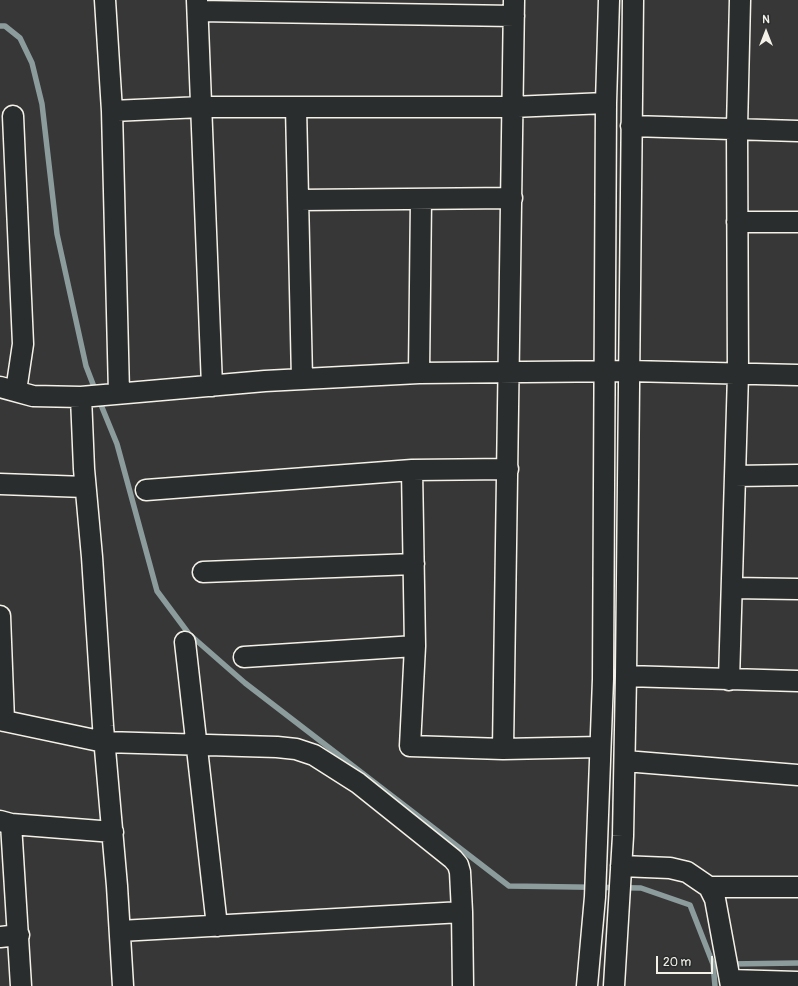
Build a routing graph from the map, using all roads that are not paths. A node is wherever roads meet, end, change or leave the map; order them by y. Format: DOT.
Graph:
graph roads {
  1 [pos="105,0"];
  2 [pos="609,0"];
  3 [pos="633,0"];
  4 [pos="740,0"];
  5 [pos="198,6"];
  6 [pos="336,6"];
  7 [pos="422,8"];
  8 [pos="514,8"];
  9 [pos="606,103"];
  10 [pos="202,107"];
  11 [pos="296,107"];
  12 [pos="512,107"];
  13 [pos="112,111"];
  14 [pos="13,116"];
  15 [pos="631,126"];
  16 [pos="737,128"];
  17 [pos="798,131"];
  18 [pos="512,198"];
  19 [pos="421,199"];
  20 [pos="298,200"];
  21 [pos="737,222"];
  22 [pos="798,222"];
  23 [pos="629,371"];
  24 [pos="510,372"];
  25 [pos="606,372"];
  26 [pos="420,373"];
  27 [pos="738,374"];
  28 [pos="798,375"];
  29 [pos="302,379"];
  30 [pos="212,386"];
  31 [pos="8,389"];
  32 [pos="101,395"];
  33 [pos="508,469"];
  34 [pos="412,470"];
  35 [pos="798,475"];
  36 [pos="735,476"];
  37 [pos="0,484"];
  38 [pos="86,487"];
  39 [pos="146,490"];
  40 [pos="414,564"];
  41 [pos="203,572"];
  42 [pos="732,588"];
  43 [pos="798,589"];
  44 [pos="0,620"];
  45 [pos="185,642"];
  46 [pos="415,646"];
  47 [pos="244,657"];
  48 [pos="626,676"];
  49 [pos="729,680"];
  50 [pos="798,681"];
  51 [pos="2,721"];
  52 [pos="104,742"];
  53 [pos="196,743"];
  54 [pos="600,747"];
  55 [pos="503,749"];
  56 [pos="625,761"];
  57 [pos="798,775"];
  58 [pos="6,823"];
  59 [pos="113,832"];
  60 [pos="620,880"];
  61 [pos="709,886"];
  62 [pos="798,888"];
  63 [pos="462,912"];
  64 [pos="217,926"];
  65 [pos="120,931"];
  66 [pos="9,936"];
  67 [pos="729,973"];
  68 [pos="798,982"];
  69 [pos="21,986"];
  70 [pos="122,986"];
  71 [pos="463,986"];
  72 [pos="587,986"];
  73 [pos="614,986"];
  1 -- 13 [label="street"];
  2 -- 9 [label="street"];
  3 -- 15 [label="street"];
  4 -- 16 [label="street"];
  5 -- 6 [label="street"];
  5 -- 10 [label="street"];
  6 -- 7 [label="street"];
  7 -- 8 [label="street"];
  8 -- 12 [label="street"];
  9 -- 12 [label="street"];
  9 -- 25 [label="street"];
  10 -- 11 [label="street"];
  10 -- 13 [label="street"];
  10 -- 30 [label="street"];
  11 -- 12 [label="street"];
  11 -- 20 [label="street"];
  12 -- 18 [label="street"];
  13 -- 32 [label="street"];
  14 -- 31 [label="street"];
  15 -- 16 [label="street"];
  15 -- 23 [label="street"];
  16 -- 17 [label="street"];
  16 -- 21 [label="street"];
  18 -- 19 [label="street"];
  18 -- 24 [label="street"];
  19 -- 20 [label="street"];
  19 -- 26 [label="street"];
  20 -- 29 [label="street"];
  21 -- 22 [label="street"];
  21 -- 27 [label="street"];
  23 -- 25 [label="street"];
  23 -- 27 [label="street"];
  23 -- 48 [label="street"];
  24 -- 25 [label="street"];
  24 -- 26 [label="street"];
  24 -- 33 [label="street"];
  25 -- 54 [label="street"];
  26 -- 29 [label="street"];
  27 -- 28 [label="street"];
  27 -- 36 [label="street"];
  29 -- 30 [label="street"];
  30 -- 32 [label="street"];
  31 -- 32 [label="street"];
  32 -- 38 [label="street"];
  33 -- 34 [label="street"];
  33 -- 55 [label="street"];
  34 -- 39 [label="street"];
  34 -- 40 [label="street"];
  35 -- 36 [label="street"];
  36 -- 42 [label="street"];
  37 -- 38 [label="street"];
  38 -- 52 [label="street"];
  40 -- 41 [label="street"];
  40 -- 46 [label="street"];
  42 -- 43 [label="street"];
  42 -- 49 [label="street"];
  44 -- 51 [label="street"];
  45 -- 53 [label="street"];
  46 -- 47 [label="street"];
  46 -- 55 [label="street"];
  48 -- 49 [label="street"];
  48 -- 56 [label="street"];
  49 -- 50 [label="street"];
  51 -- 52 [label="street"];
  52 -- 53 [label="street"];
  52 -- 59 [label="street"];
  53 -- 63 [label="street"];
  53 -- 64 [label="street"];
  54 -- 55 [label="street"];
  54 -- 72 [label="street"];
  56 -- 57 [label="street"];
  56 -- 60 [label="street"];
  58 -- 59 [label="street"];
  58 -- 66 [label="street"];
  59 -- 65 [label="street"];
  60 -- 61 [label="street"];
  60 -- 73 [label="street"];
  61 -- 62 [label="street"];
  61 -- 67 [label="street"];
  63 -- 64 [label="street"];
  63 -- 71 [label="street"];
  64 -- 65 [label="street"];
  65 -- 70 [label="street"];
  66 -- 69 [label="street"];
  67 -- 68 [label="street"];
}
